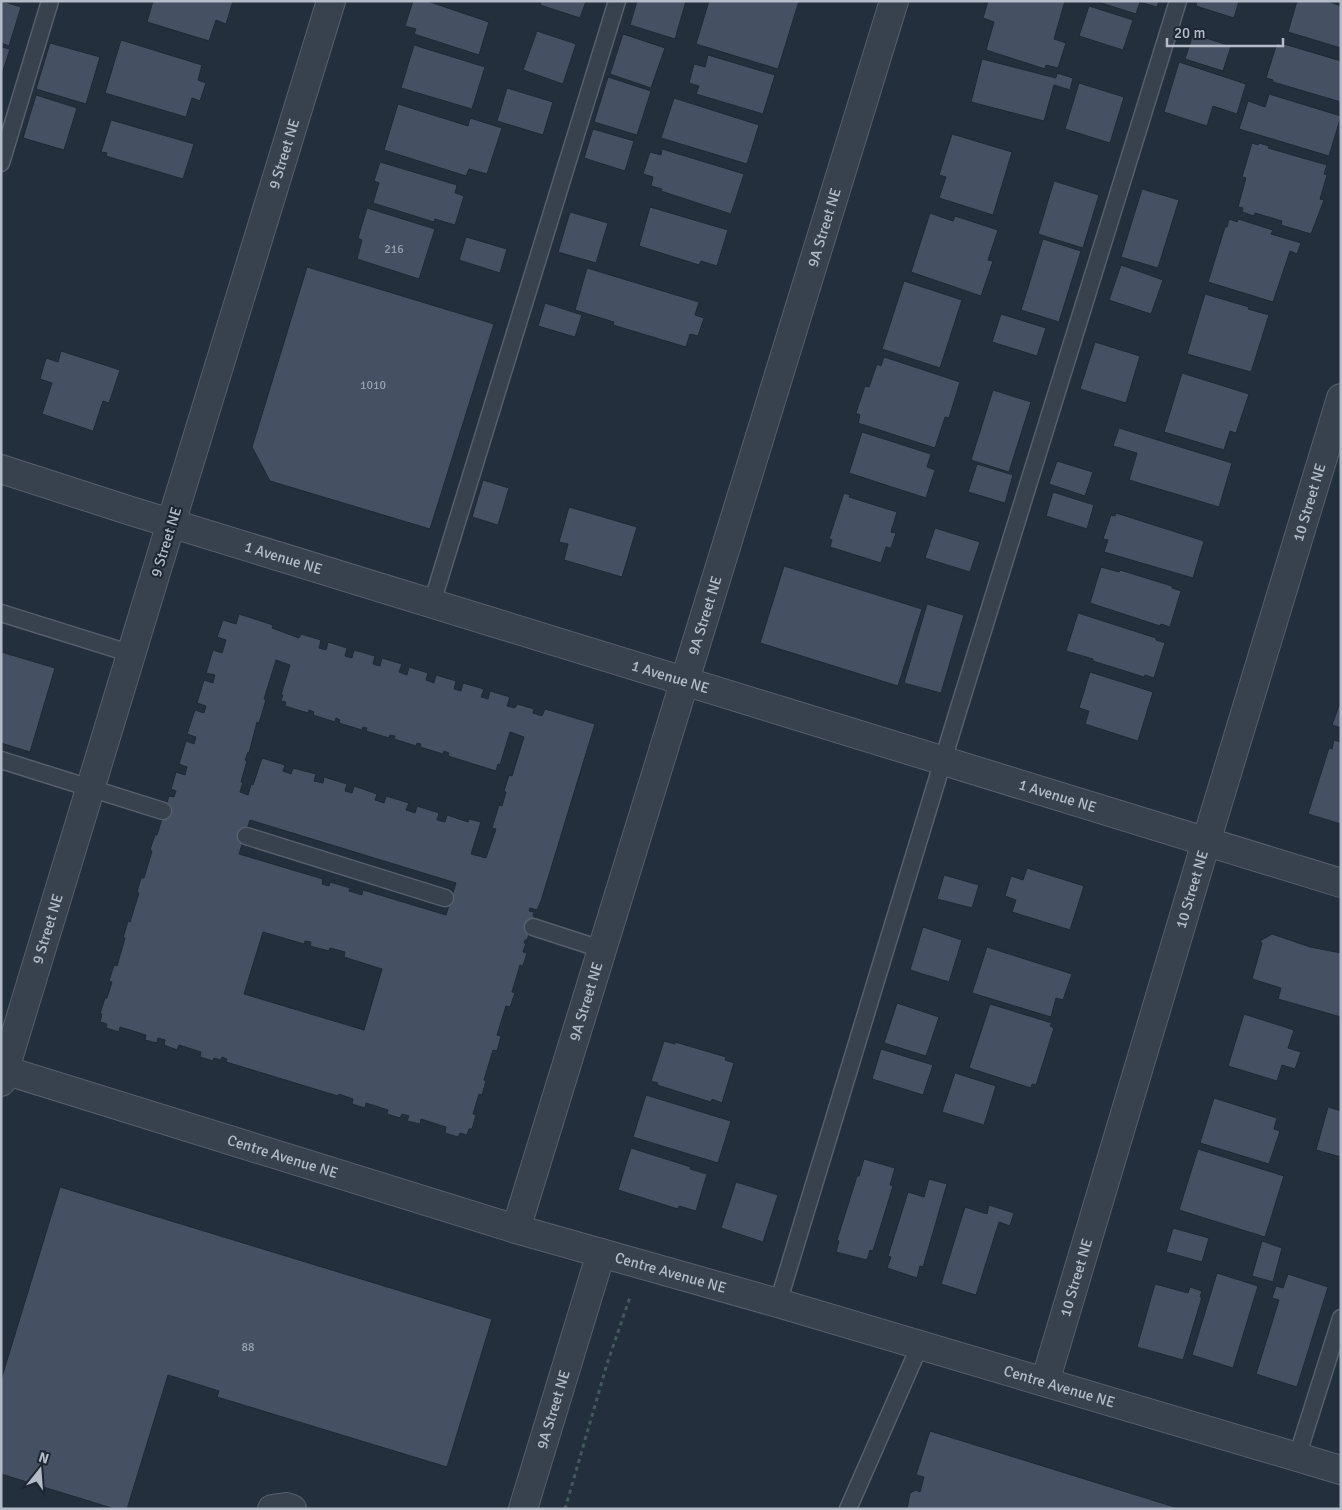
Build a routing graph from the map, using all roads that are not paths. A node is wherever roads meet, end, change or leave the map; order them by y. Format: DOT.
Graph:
graph roads {
  1 [pos="50,1"];
  2 [pos="331,1"];
  3 [pos="617,1"];
  4 [pos="894,1"];
  5 [pos="1178,1"];
  6 [pos="1,163"];
  7 [pos="1341,398"];
  8 [pos="1,470"];
  9 [pos="171,523"];
  10 [pos="432,603"];
  11 [pos="1,612"];
  12 [pos="132,654"];
  13 [pos="684,681"];
  14 [pos="1,760"];
  15 [pos="943,761"];
  16 [pos="90,788"];
  17 [pos="163,811"];
  18 [pos="246,836"];
  19 [pos="1206,842"];
  20 [pos="1341,883"];
  21 [pos="445,898"];
  22 [pos="533,927"];
  23 [pos="602,949"];
  24 [pos="2,1074"];
  25 [pos="516,1230"];
  26 [pos="601,1254"];
  27 [pos="778,1303"];
  28 [pos="1341,1318"];
  29 [pos="920,1345"];
  30 [pos="1045,1382"];
  31 [pos="1297,1457"];
  32 [pos="1341,1470"];
  33 [pos="272,1509"];
  34 [pos="292,1509"];
  35 [pos="522,1509"];
  36 [pos="848,1509"];
  1 -- 6 [label="lane"];
  2 -- 9 [label="street, 9 Street NE"];
  3 -- 10 [label="lane"];
  4 -- 13 [label="street, 9A Street NE"];
  5 -- 15 [label="lane"];
  7 -- 19 [label="street, 10 Street NE"];
  8 -- 9 [label="street, 1 Avenue NE"];
  9 -- 10 [label="street, 1 Avenue NE"];
  9 -- 12 [label="street, 9 Street NE"];
  10 -- 13 [label="street, 1 Avenue NE"];
  11 -- 12 [label="lane"];
  12 -- 16 [label="street, 9 Street NE"];
  13 -- 15 [label="street, 1 Avenue NE"];
  13 -- 23 [label="street, 9A Street NE"];
  14 -- 16 [label="lane"];
  15 -- 19 [label="street, 1 Avenue NE"];
  15 -- 27 [label="lane"];
  16 -- 17 [label="lane"];
  16 -- 24 [label="street, 9 Street NE"];
  18 -- 21 [label="lane"];
  19 -- 20 [label="street, 1 Avenue NE"];
  19 -- 30 [label="street, 10 Street NE"];
  22 -- 23 [label="lane"];
  23 -- 25 [label="street, 9A Street NE"];
  24 -- 25 [label="street, Centre Avenue NE"];
  25 -- 26 [label="street, Centre Avenue NE"];
  26 -- 27 [label="street, Centre Avenue NE"];
  26 -- 35 [label="street, 9A Street NE"];
  27 -- 29 [label="street, Centre Avenue NE"];
  28 -- 31 [label="lane"];
  29 -- 30 [label="street, Centre Avenue NE"];
  29 -- 36 [label="lane"];
  30 -- 31 [label="street, Centre Avenue NE"];
  31 -- 32 [label="street, Centre Avenue NE"];
  33 -- 34 [label="street"];
}
